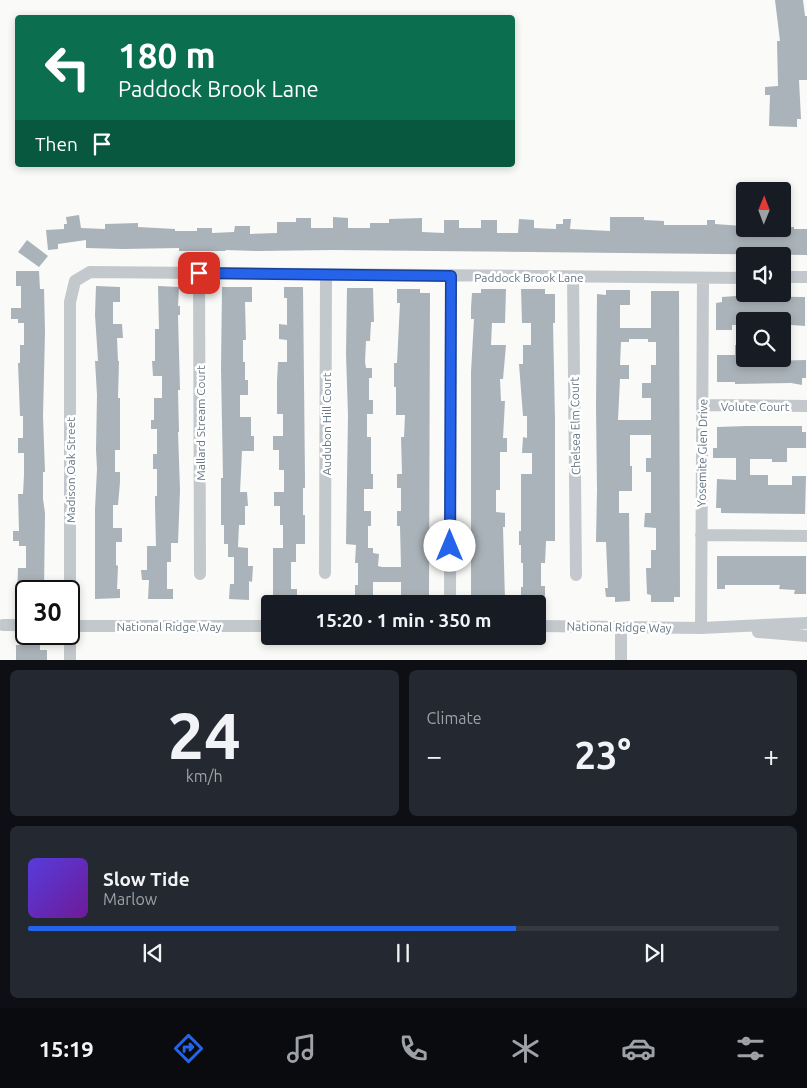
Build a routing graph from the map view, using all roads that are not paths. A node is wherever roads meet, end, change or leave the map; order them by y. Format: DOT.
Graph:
graph roads {
  1 [pos="199,273"];
  2 [pos="326,275"];
  3 [pos="451,276"];
  4 [pos="573,277"];
  5 [pos="807,277"];
  6 [pos="703,278"];
  7 [pos="736,278"];
  8 [pos="791,278"];
  9 [pos="75,281"];
  10 [pos="703,405"];
  11 [pos="807,406"];
  12 [pos="701,534"];
  13 [pos="807,536"];
  14 [pos="325,573"];
  15 [pos="200,574"];
  16 [pos="576,575"];
  17 [pos="69,580"];
  18 [pos="450,595"];
  19 [pos="807,623"];
  20 [pos="2,625"];
  21 [pos="15,625"];
  22 [pos="80,626"];
  23 [pos="261,626"];
  24 [pos="546,626"];
  25 [pos="621,627"];
  26 [pos="701,628"];
  27 [pos="807,636"];
  28 [pos="70,645"];
  29 [pos="70,660"];
  30 [pos="621,660"];
  1 -- 2 [label="street, Paddock Brook Lane"];
  1 -- 9 [label="street, Paddock Brook Lane"];
  1 -- 15 [label="street, Mallard Stream Court"];
  2 -- 3 [label="street, Paddock Brook Lane"];
  2 -- 14 [label="street, Audubon Hill Court"];
  3 -- 4 [label="street, Paddock Brook Lane"];
  3 -- 18 [label="street"];
  4 -- 6 [label="street, Paddock Brook Lane"];
  4 -- 16 [label="street, Chelsea Elm Court"];
  5 -- 8 [label="street"];
  6 -- 7 [label="street, Paddock Brook Lane"];
  6 -- 10 [label="street, Yosemite Glen Drive"];
  9 -- 17 [label="street, Madison Oak Street"];
  10 -- 11 [label="street, Volute Court"];
  10 -- 12 [label="street, Yosemite Glen Drive"];
  12 -- 13 [label="street"];
  12 -- 26 [label="street, Yosemite Glen Drive"];
  19 -- 26 [label="street, National Ridge Way"];
  20 -- 21 [label="street"];
  22 -- 23 [label="street, National Ridge Way"];
  24 -- 25 [label="street, National Ridge Way"];
  25 -- 26 [label="street, National Ridge Way"];
  25 -- 30 [label="street"];
  26 -- 27 [label="street, National Ridge Way"];
  28 -- 29 [label="street, Madison Oak Street"];
}
